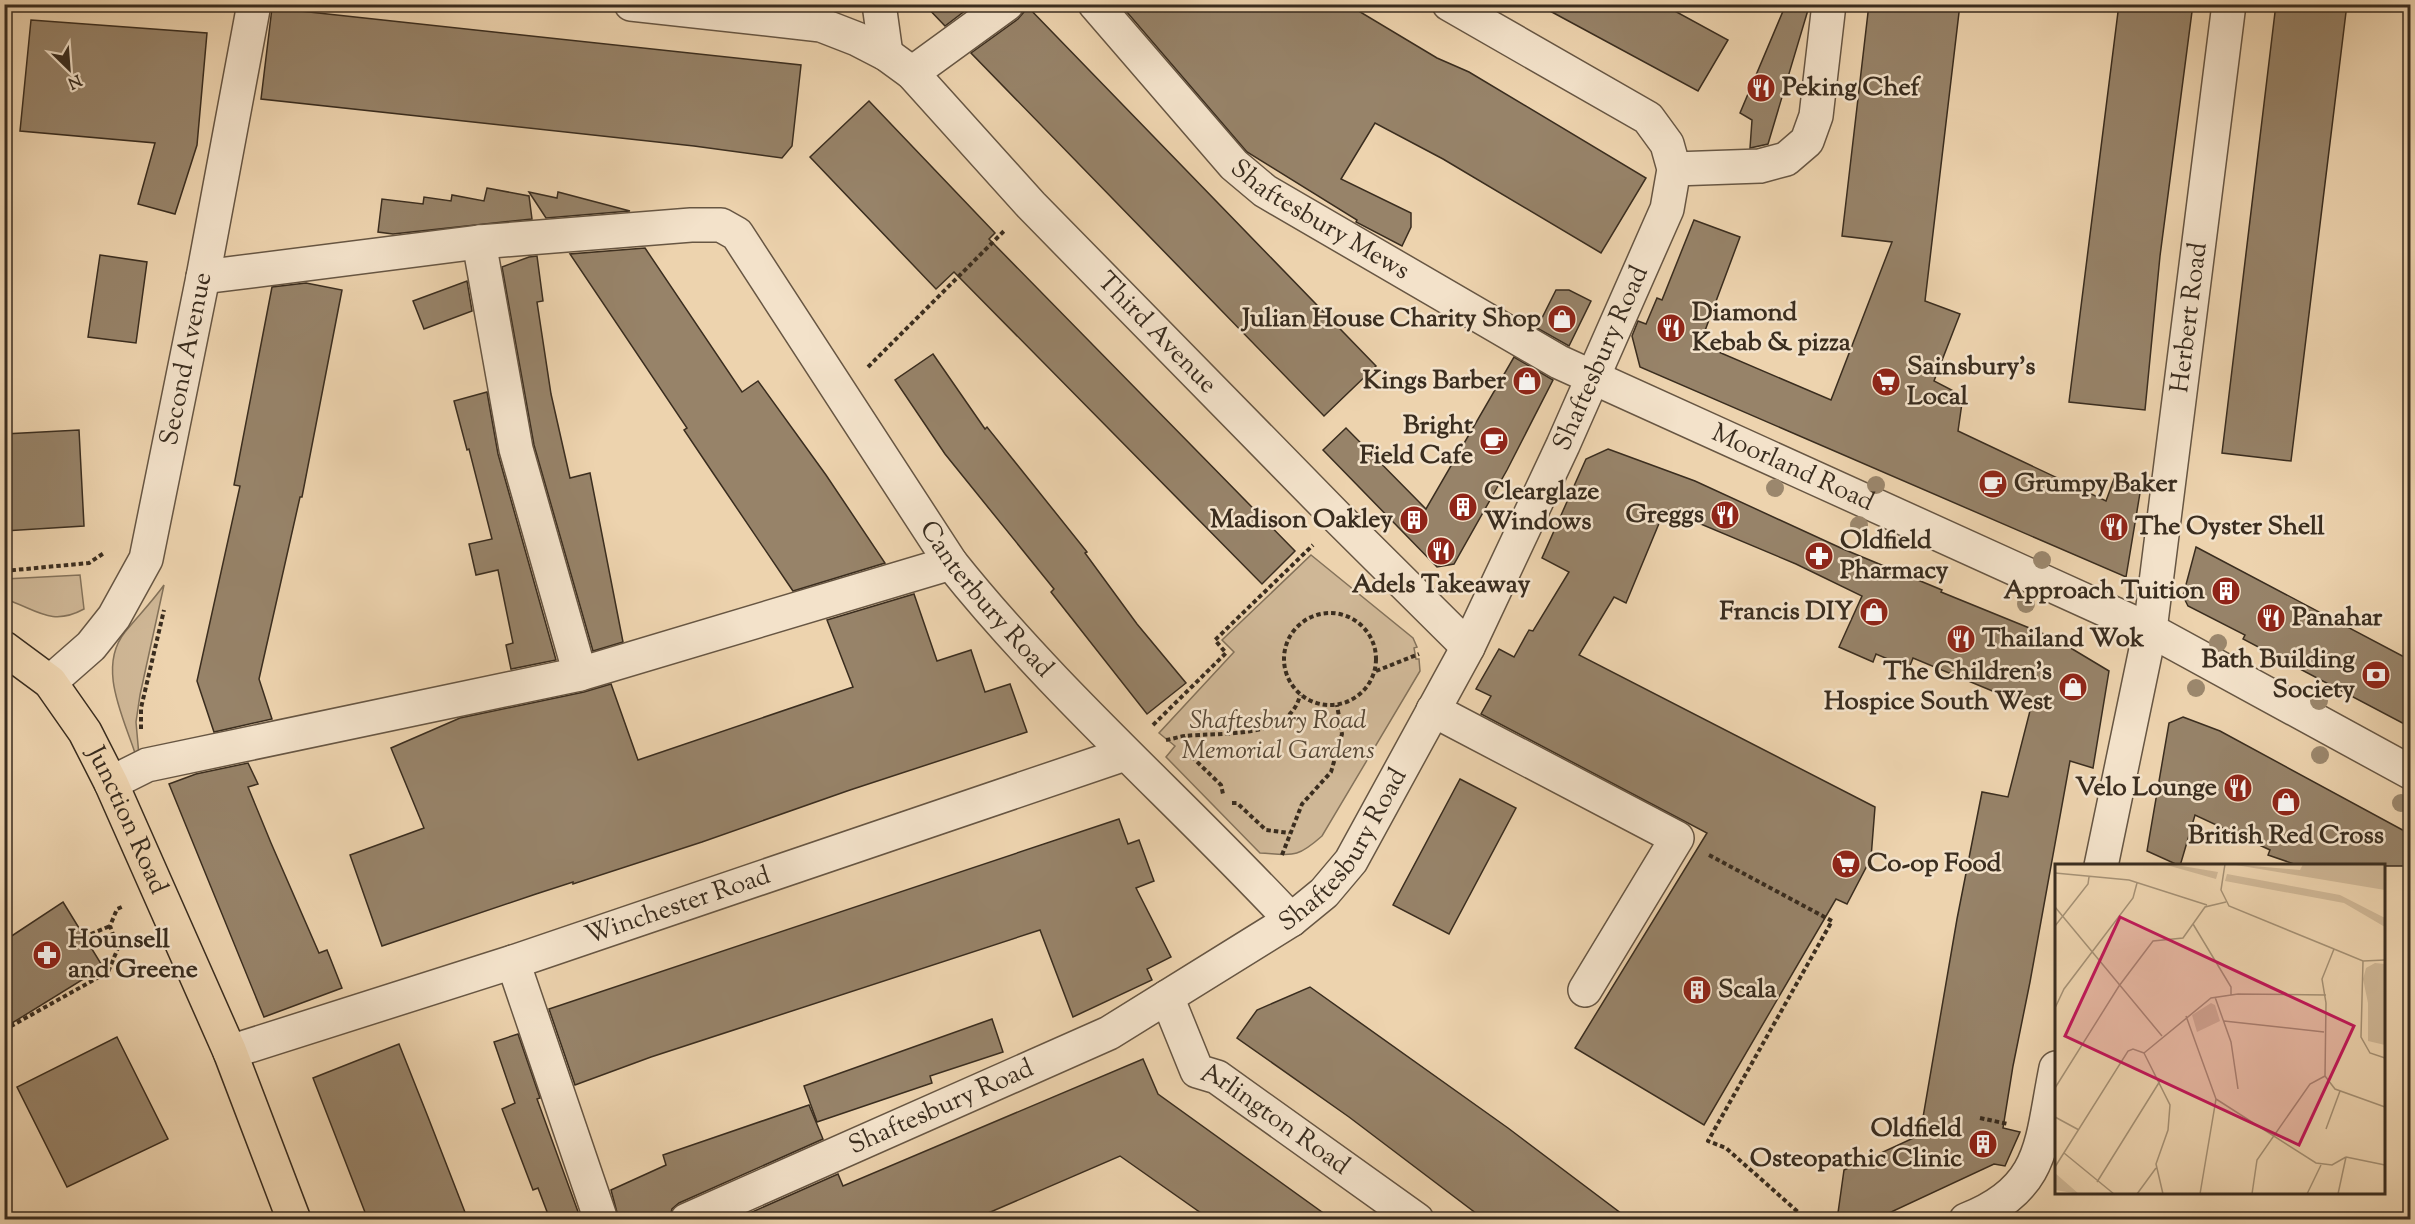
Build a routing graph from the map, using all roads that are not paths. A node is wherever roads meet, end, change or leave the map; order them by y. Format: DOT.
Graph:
graph roads {
  1 [pos="254,4"];
  2 [pos="631,4"];
  3 [pos="879,4"];
  4 [pos="1007,4"];
  5 [pos="1095,4"];
  6 [pos="1449,4"];
  7 [pos="1829,4"];
  8 [pos="2229,4"];
  9 [pos="886,54"];
  10 [pos="912,73"];
  11 [pos="1674,169"];
  12 [pos="479,242"];
  13 [pos="203,277"];
  14 [pos="1593,376"];
  15 [pos="951,563"];
  16 [pos="2150,630"];
  17 [pos="1468,647"];
  18 [pos="4,648"];
  19 [pos="580,674"];
  20 [pos="50,682"];
  21 [pos="1433,710"];
  22 [pos="1133,746"];
  23 [pos="2410,772"];
  24 [pos="111,783"];
  25 [pos="2101,864"];
  26 [pos="1291,920"];
  27 [pos="513,963"];
  28 [pos="1585,990"];
  29 [pos="1167,997"];
  30 [pos="230,1052"];
  31 [pos="2055,1073"];
  32 [pos="294,1220"];
  33 [pos="601,1220"];
  34 [pos="687,1220"];
  35 [pos="1418,1220"];
  36 [pos="1966,1220"];
  1 -- 13 [label="street, Second Avenue"];
  2 -- 9 [label="street, Third Avenue"];
  3 -- 9 [label="street"];
  4 -- 10 [label="street"];
  5 -- 14 [label="street, Shaftesbury Mews"];
  6 -- 11 [label="street"];
  7 -- 11 [label="street"];
  8 -- 16 [label="street, Herbert Road"];
  9 -- 10 [label="street, Third Avenue"];
  10 -- 17 [label="street, Third Avenue"];
  11 -- 14 [label="street, Shaftesbury Road"];
  12 -- 13 [label="street"];
  12 -- 15 [label="street, Canterbury Road"];
  12 -- 19 [label="street"];
  13 -- 20 [label="street, Second Avenue"];
  14 -- 16 [label="street, Moorland Road"];
  14 -- 17 [label="street, Shaftesbury Road"];
  15 -- 19 [label="street"];
  15 -- 22 [label="street, Canterbury Road"];
  16 -- 23 [label="street, Moorland Road"];
  16 -- 25 [label="street, Herbert Road"];
  17 -- 21 [label="street, Shaftesbury Road"];
  18 -- 20 [label="main road, Junction Road"];
  19 -- 24 [label="street"];
  20 -- 24 [label="main road, Junction Road"];
  21 -- 26 [label="street, Shaftesbury Road"];
  21 -- 28 [label="street"];
  22 -- 26 [label="street, Canterbury Road"];
  22 -- 27 [label="street, Winchester Road"];
  24 -- 30 [label="main road, Junction Road"];
  26 -- 29 [label="street, Shaftesbury Road"];
  27 -- 30 [label="street, Winchester Road"];
  27 -- 33 [label="street"];
  29 -- 34 [label="street, Shaftesbury Road"];
  29 -- 35 [label="street, Arlington Road"];
  30 -- 32 [label="main road, Junction Road"];
  31 -- 36 [label="street"];
}
